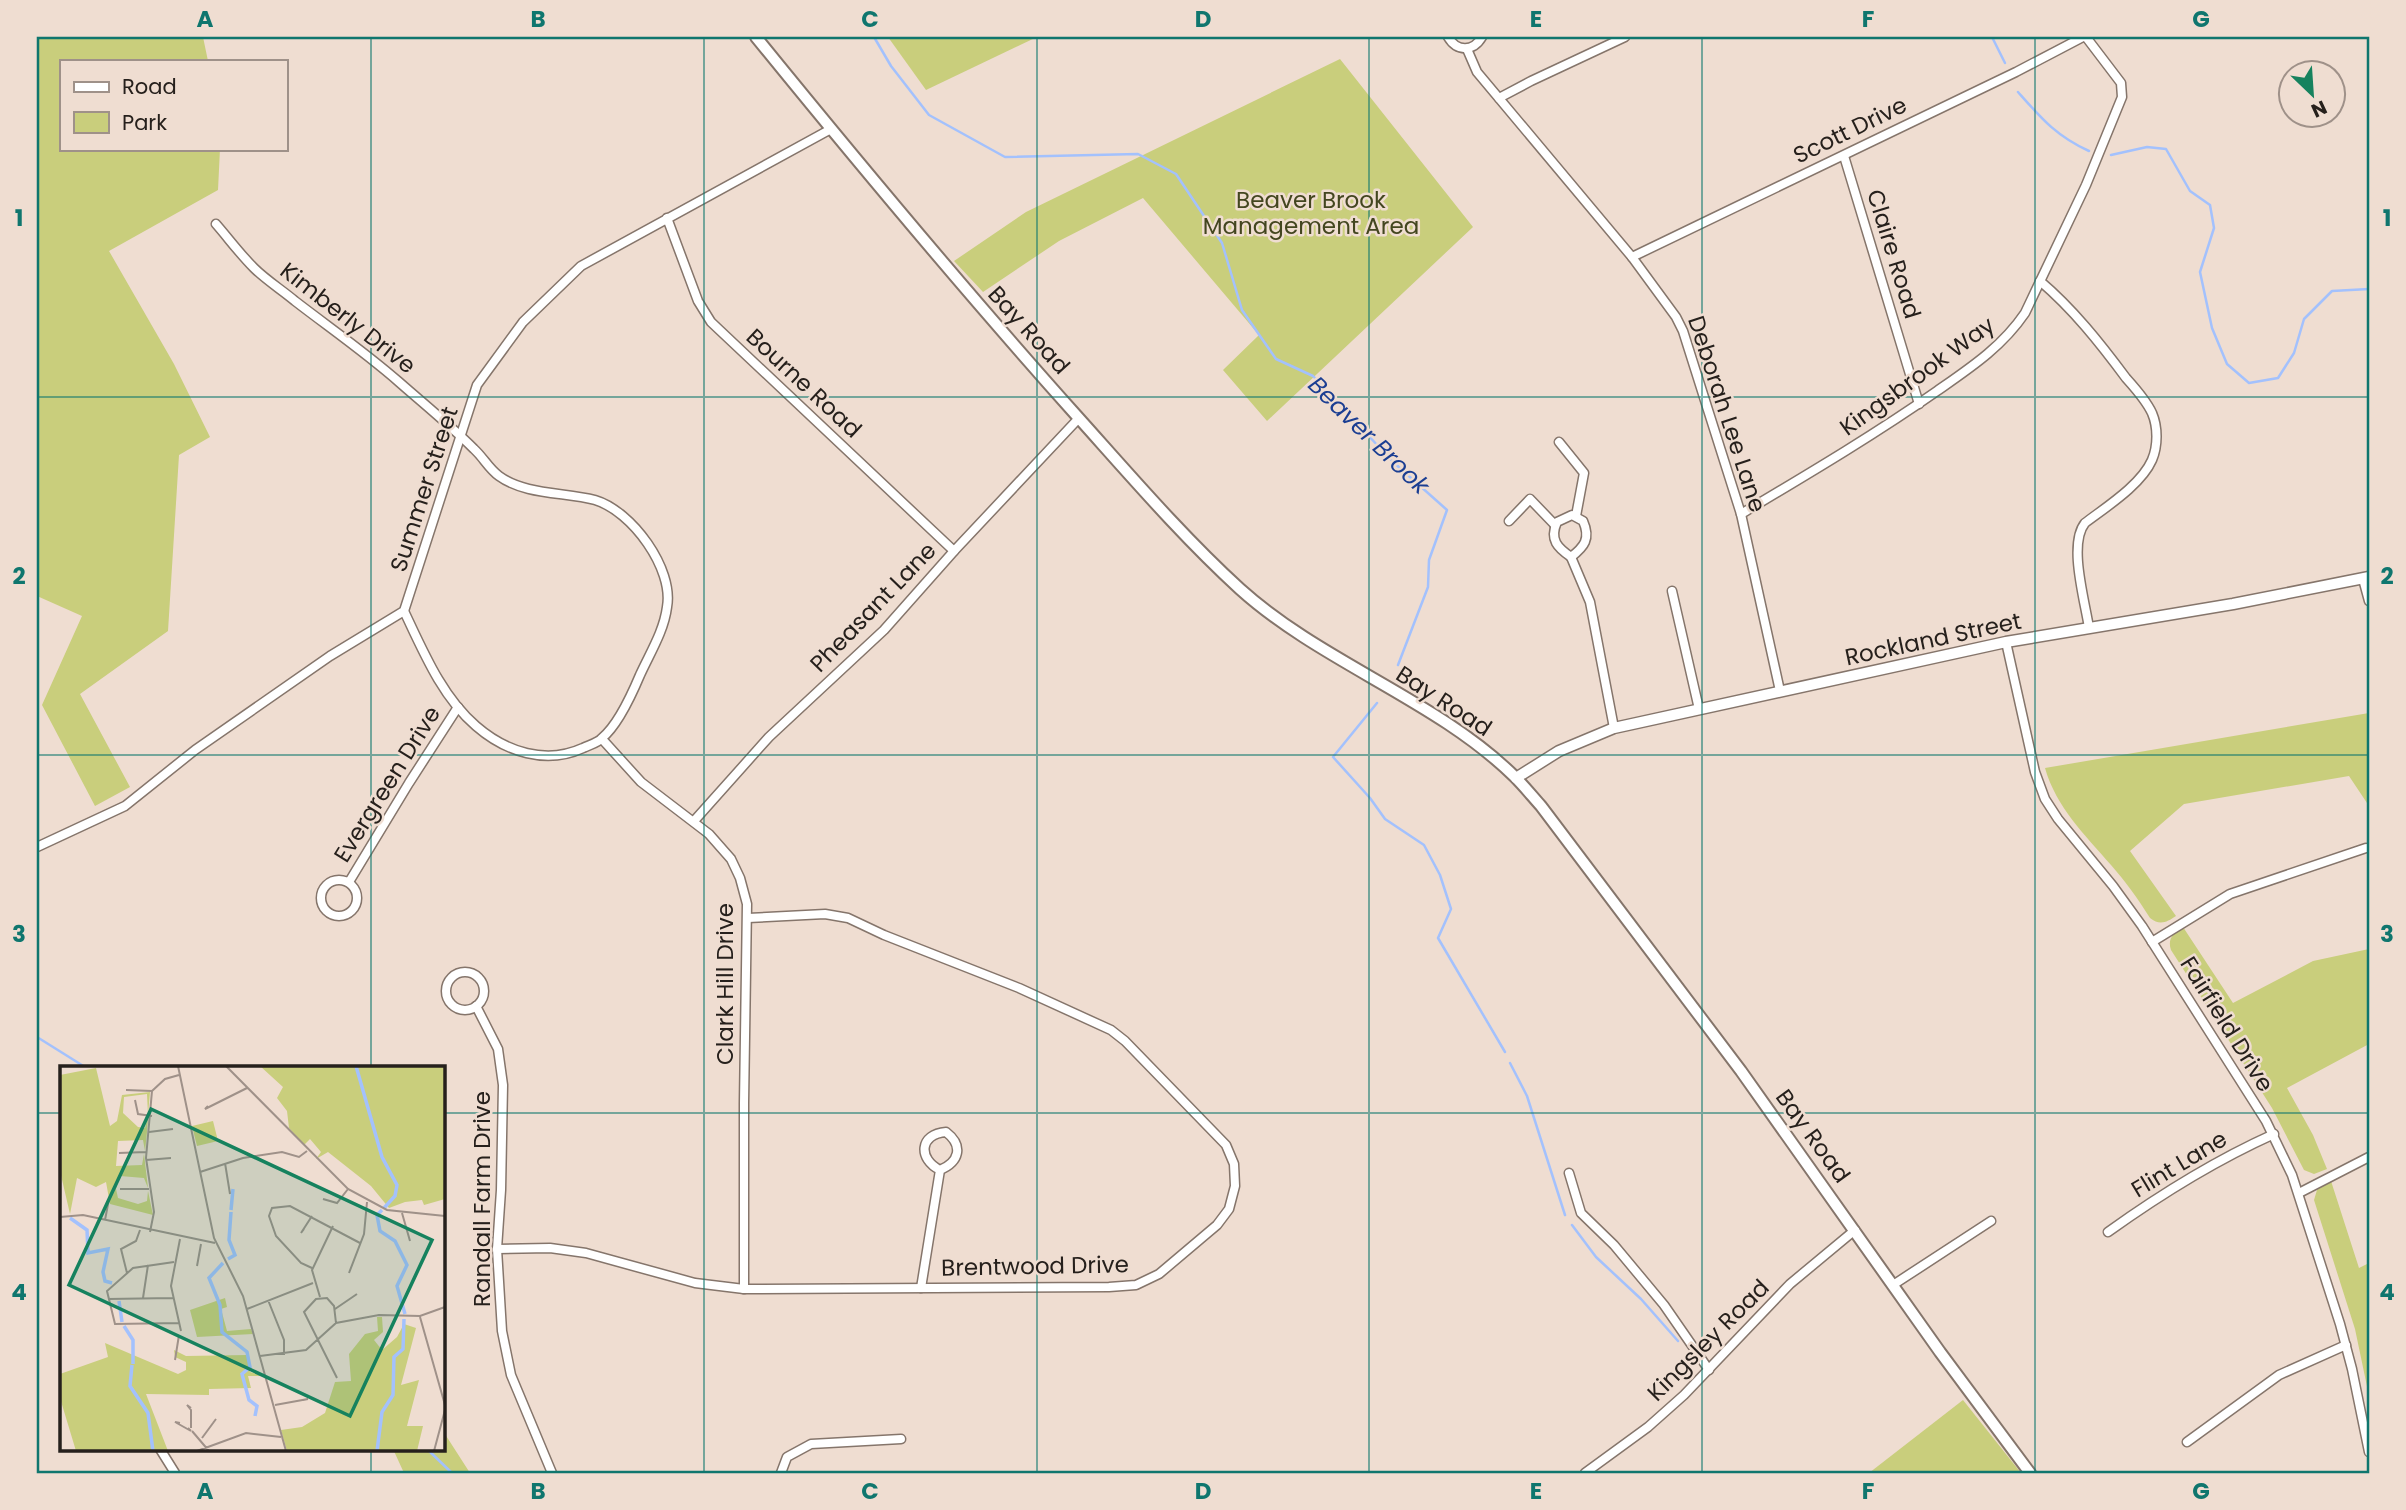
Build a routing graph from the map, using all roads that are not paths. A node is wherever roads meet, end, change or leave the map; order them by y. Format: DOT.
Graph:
graph roads {
  1 [pos="756,37"];
  2 [pos="1448,37"];
  3 [pos="1482,37"];
  4 [pos="1625,37"];
  5 [pos="2085,37"];
  6 [pos="1467,49"];
  7 [pos="1499,98"];
  8 [pos="831,129"];
  9 [pos="1844,156"];
  10 [pos="667,218"];
  11 [pos="216,224"];
  12 [pos="1632,257"];
  13 [pos="2040,281"];
  14 [pos="1919,404"];
  15 [pos="1079,418"];
  16 [pos="461,436"];
  17 [pos="1559,442"];
  18 [pos="1741,514"];
  19 [pos="1576,516"];
  20 [pos="1509,521"];
  21 [pos="1555,525"];
  22 [pos="954,551"];
  23 [pos="1571,557"];
  24 [pos="2366,578"];
  25 [pos="1672,591"];
  26 [pos="2369,601"];
  27 [pos="404,611"];
  28 [pos="2089,628"];
  29 [pos="2006,642"];
  30 [pos="1780,691"];
  31 [pos="458,707"];
  32 [pos="1699,709"];
  33 [pos="1614,728"];
  34 [pos="602,739"];
  35 [pos="1517,778"];
  36 [pos="694,821"];
  37 [pos="37,847"];
  38 [pos="2366,848"];
  39 [pos="349,882"];
  40 [pos="748,918"];
  41 [pos="2152,942"];
  42 [pos="476,1006"];
  43 [pos="2274,1134"];
  44 [pos="2369,1157"];
  45 [pos="940,1170"];
  46 [pos="1569,1172"];
  47 [pos="2298,1193"];
  48 [pos="1991,1221"];
  49 [pos="1855,1230"];
  50 [pos="2108,1233"];
  51 [pos="498,1249"];
  52 [pos="1893,1285"];
  53 [pos="921,1288"];
  54 [pos="744,1289"];
  55 [pos="2346,1345"];
  56 [pos="1709,1370"];
  57 [pos="901,1439"];
  58 [pos="2187,1442"];
  59 [pos="161,1450"];
  60 [pos="2369,1452"];
  61 [pos="175,1473"];
  62 [pos="552,1473"];
  63 [pos="781,1473"];
  64 [pos="1585,1473"];
  65 [pos="2030,1473"];
  1 -- 8 [label="main road, Bay Road"];
  2 -- 6 [label="street, Deborah Lee Lane"];
  3 -- 6 [label="street"];
  4 -- 7 [label="street"];
  5 -- 9 [label="street, Scott Drive"];
  5 -- 13 [label="street, Kingsbrook Way"];
  6 -- 7 [label="street, Deborah Lee Lane"];
  7 -- 12 [label="street, Deborah Lee Lane"];
  8 -- 10 [label="street, Summer Street"];
  8 -- 15 [label="main road, Bay Road"];
  9 -- 12 [label="street, Scott Drive"];
  9 -- 14 [label="street, Claire Road"];
  10 -- 16 [label="street, Summer Street"];
  10 -- 22 [label="street, Bourne Road"];
  11 -- 16 [label="street, Kimberly Drive"];
  12 -- 18 [label="street, Deborah Lee Lane"];
  13 -- 14 [label="street, Kingsbrook Way"];
  13 -- 28 [label="street"];
  14 -- 18 [label="street, Kingsbrook Way"];
  15 -- 22 [label="street, Pheasant Lane"];
  15 -- 35 [label="main road, Bay Road"];
  16 -- 27 [label="street, Summer Street"];
  16 -- 34 [label="street, Kimberly Drive"];
  17 -- 19 [label="street"];
  18 -- 30 [label="street, Deborah Lee Lane"];
  19 -- 21 [label="street"];
  19 -- 23 [label="street"];
  20 -- 21 [label="street"];
  21 -- 23 [label="street"];
  22 -- 36 [label="street, Pheasant Lane"];
  23 -- 33 [label="street"];
  24 -- 26 [label="street"];
  24 -- 28 [label="street, Rockland Street"];
  25 -- 32 [label="street"];
  27 -- 31 [label="street"];
  27 -- 37 [label="street"];
  28 -- 29 [label="street, Rockland Street"];
  29 -- 30 [label="street, Rockland Street"];
  29 -- 41 [label="street, Fairfield Drive"];
  30 -- 32 [label="street, Rockland Street"];
  31 -- 34 [label="street"];
  31 -- 39 [label="street, Evergreen Drive"];
  32 -- 33 [label="street, Rockland Street"];
  33 -- 35 [label="street, Rockland Street"];
  34 -- 36 [label="street, Clark Hill Drive"];
  35 -- 49 [label="main road, Bay Road"];
  36 -- 40 [label="street, Clark Hill Drive"];
  38 -- 41 [label="street"];
  39 -- 39 [label="street, Evergreen Drive"];
  40 -- 53 [label="street, Brentwood Drive"];
  40 -- 54 [label="street, Clark Hill Drive"];
  41 -- 43 [label="street, Fairfield Drive"];
  42 -- 42 [label="street, Randall Farm Drive"];
  42 -- 51 [label="street, Randall Farm Drive"];
  43 -- 47 [label="street, Fairfield Drive"];
  43 -- 50 [label="street, Flint Lane"];
  44 -- 47 [label="street"];
  45 -- 45 [label="street"];
  45 -- 53 [label="street"];
  46 -- 56 [label="street"];
  47 -- 55 [label="street, Fairfield Drive"];
  48 -- 52 [label="street"];
  49 -- 52 [label="main road, Bay Road"];
  49 -- 56 [label="street, Kingsley Road"];
  51 -- 54 [label="street, Brentwood Drive"];
  51 -- 62 [label="street, Randall Farm Drive"];
  52 -- 65 [label="main road, Bay Road"];
  53 -- 54 [label="street, Brentwood Drive"];
  55 -- 58 [label="street"];
  55 -- 60 [label="street, Fairfield Drive"];
  56 -- 64 [label="street, Kingsley Road"];
  57 -- 63 [label="street"];
  59 -- 61 [label="street"];
}
